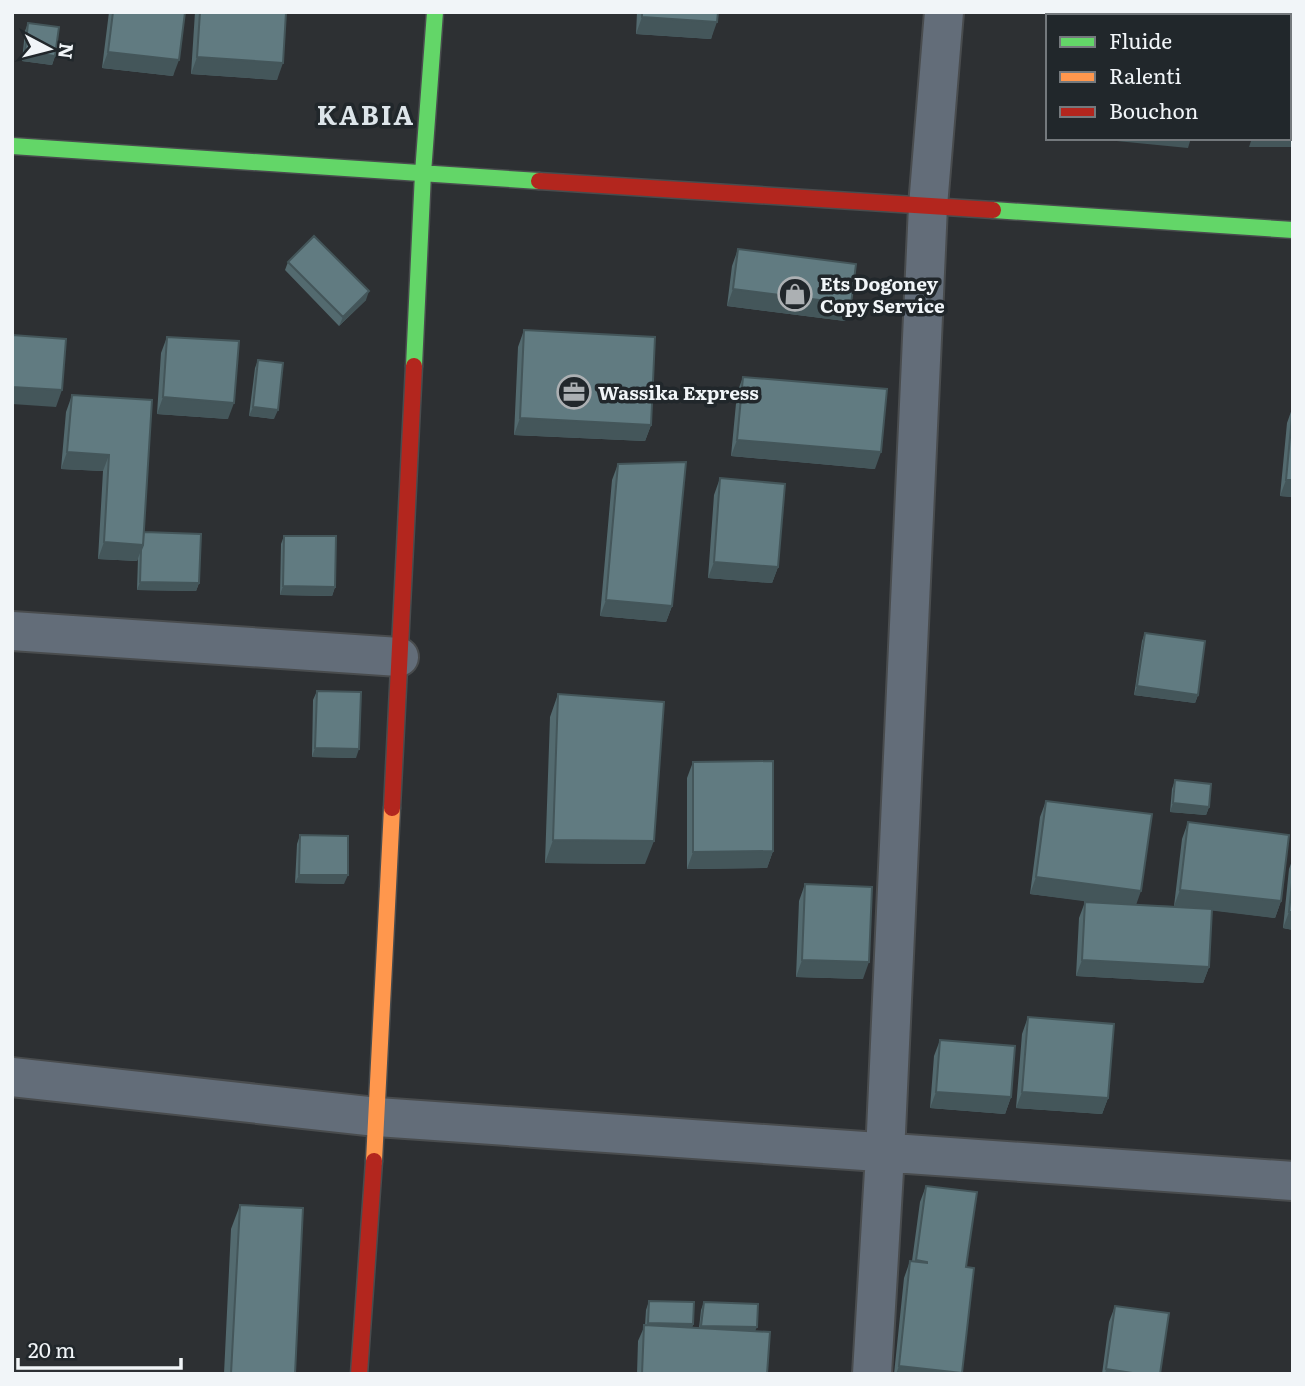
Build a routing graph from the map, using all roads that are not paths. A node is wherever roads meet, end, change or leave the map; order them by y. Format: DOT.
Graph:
graph roads {
  1 [pos="435,12"];
  2 [pos="944,12"];
  3 [pos="12,146"];
  4 [pos="423,173"];
  5 [pos="929,206"];
  6 [pos="1293,230"];
  7 [pos="12,631"];
  8 [pos="400,657"];
  9 [pos="12,1077"];
  10 [pos="377,1117"];
  11 [pos="885,1154"];
  12 [pos="1293,1181"];
  13 [pos="359,1374"];
  14 [pos="872,1374"];
  1 -- 4 [label="street"];
  2 -- 5 [label="street"];
  3 -- 4 [label="street"];
  4 -- 5 [label="street"];
  4 -- 8 [label="street"];
  5 -- 6 [label="street"];
  5 -- 11 [label="street"];
  7 -- 8 [label="street"];
  8 -- 10 [label="street"];
  9 -- 10 [label="street"];
  10 -- 11 [label="street"];
  10 -- 13 [label="street"];
  11 -- 12 [label="street"];
  11 -- 14 [label="street"];
}
